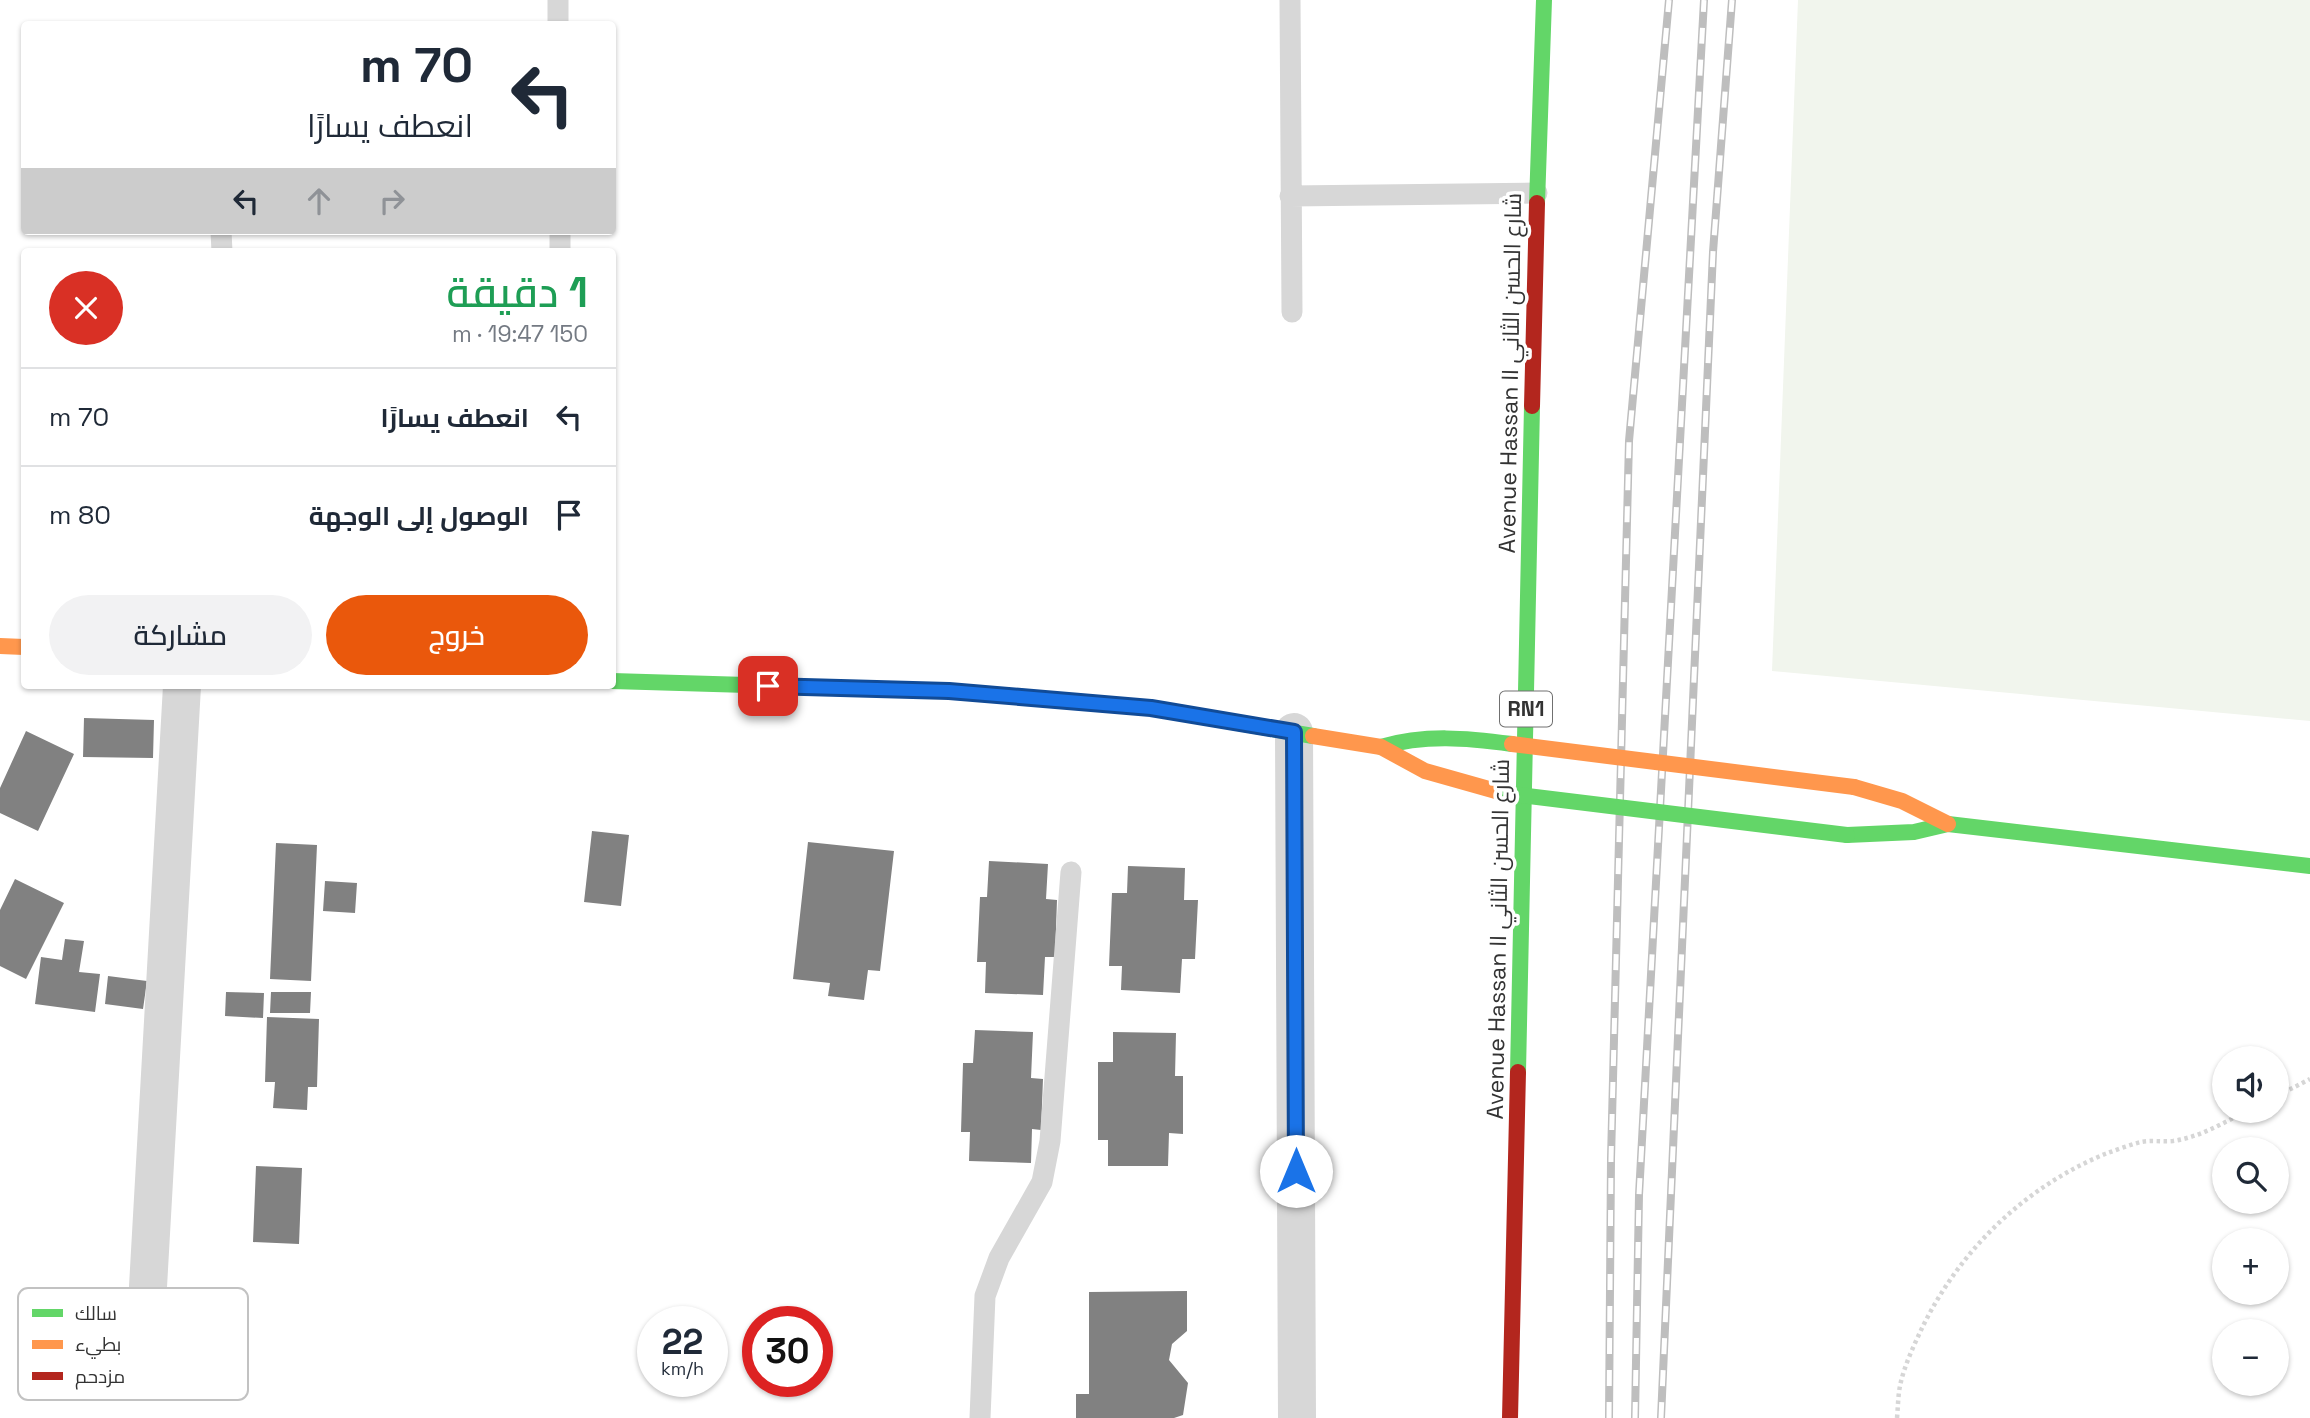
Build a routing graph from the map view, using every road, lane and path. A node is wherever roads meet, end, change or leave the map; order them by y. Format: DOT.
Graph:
graph roads {
  1 [pos="558,0"];
  2 [pos="1290,0"];
  3 [pos="1544,0"];
  4 [pos="558,21"];
  5 [pos="1536,193"];
  6 [pos="1290,196"];
  7 [pos="1292,312"];
  8 [pos="0,646"];
  9 [pos="21,648"];
  10 [pos="616,681"];
  11 [pos="182,689"];
  12 [pos="1294,732"];
  13 [pos="1381,747"];
  14 [pos="1948,824"];
  15 [pos="2310,866"];
  16 [pos="1071,872"];
  17 [pos="2310,1079"];
  18 [pos="2289,1090"];
  19 [pos="2223,1123"];
  20 [pos="148,1288"];
  21 [pos="980,1418"];
  22 [pos="1297,1418"];
  23 [pos="1510,1418"];
  24 [pos="1897,1418"];
  1 -- 4 [label="lane"];
  2 -- 6 [label="lane"];
  3 -- 5 [label="main road, Avenue Hassan II شارع الحسن الثاني / RN1"];
  5 -- 6 [label="lane"];
  5 -- 23 [label="main road, Avenue Hassan II شارع الحسن الثاني / RN1"];
  6 -- 7 [label="lane"];
  8 -- 9 [label="main road"];
  10 -- 12 [label="main road"];
  11 -- 20 [label="street"];
  12 -- 13 [label="main road"];
  12 -- 22 [label="street"];
  13 -- 14 [label="main road, bridge"];
  13 -- 14 [label="main road, bridge"];
  14 -- 15 [label="main road"];
  16 -- 21 [label="lane"];
  17 -- 18 [label="path"];
  19 -- 24 [label="path"];
}
